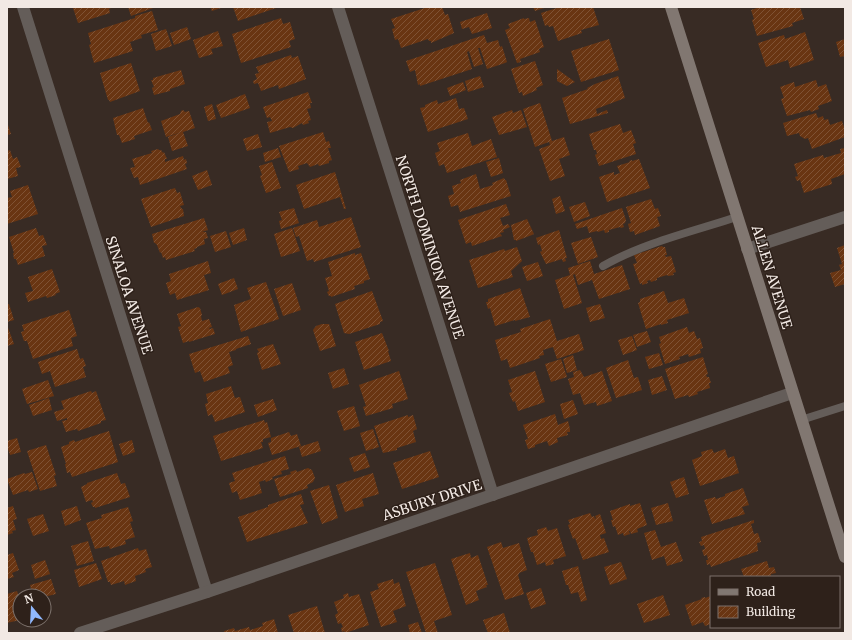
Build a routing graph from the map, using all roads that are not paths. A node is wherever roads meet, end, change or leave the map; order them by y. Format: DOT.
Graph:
graph roads {
  1 [pos="23,7"];
  2 [pos="338,7"];
  3 [pos="671,7"];
  4 [pos="737,217"];
  5 [pos="845,217"];
  6 [pos="747,249"];
  7 [pos="603,266"];
  8 [pos="792,392"];
  9 [pos="845,406"];
  10 [pos="801,420"];
  11 [pos="493,495"];
  12 [pos="845,554"];
  13 [pos="207,592"];
  14 [pos="80,633"];
  1 -- 13 [label="street, SINALOA AVENUE"];
  2 -- 11 [label="street, NORTH DOMINION AVENUE"];
  3 -- 4 [label="street, ALLEN AVENUE"];
  4 -- 6 [label="street, ALLEN AVENUE"];
  4 -- 7 [label="lane"];
  5 -- 6 [label="street"];
  6 -- 8 [label="street, ALLEN AVENUE"];
  8 -- 10 [label="street, ALLEN AVENUE"];
  8 -- 11 [label="street, ASBURY DRIVE"];
  9 -- 10 [label="lane"];
  10 -- 12 [label="street, ALLEN AVENUE"];
  11 -- 13 [label="street, ASBURY DRIVE"];
  13 -- 14 [label="street, ASBURY DRIVE"];
}
